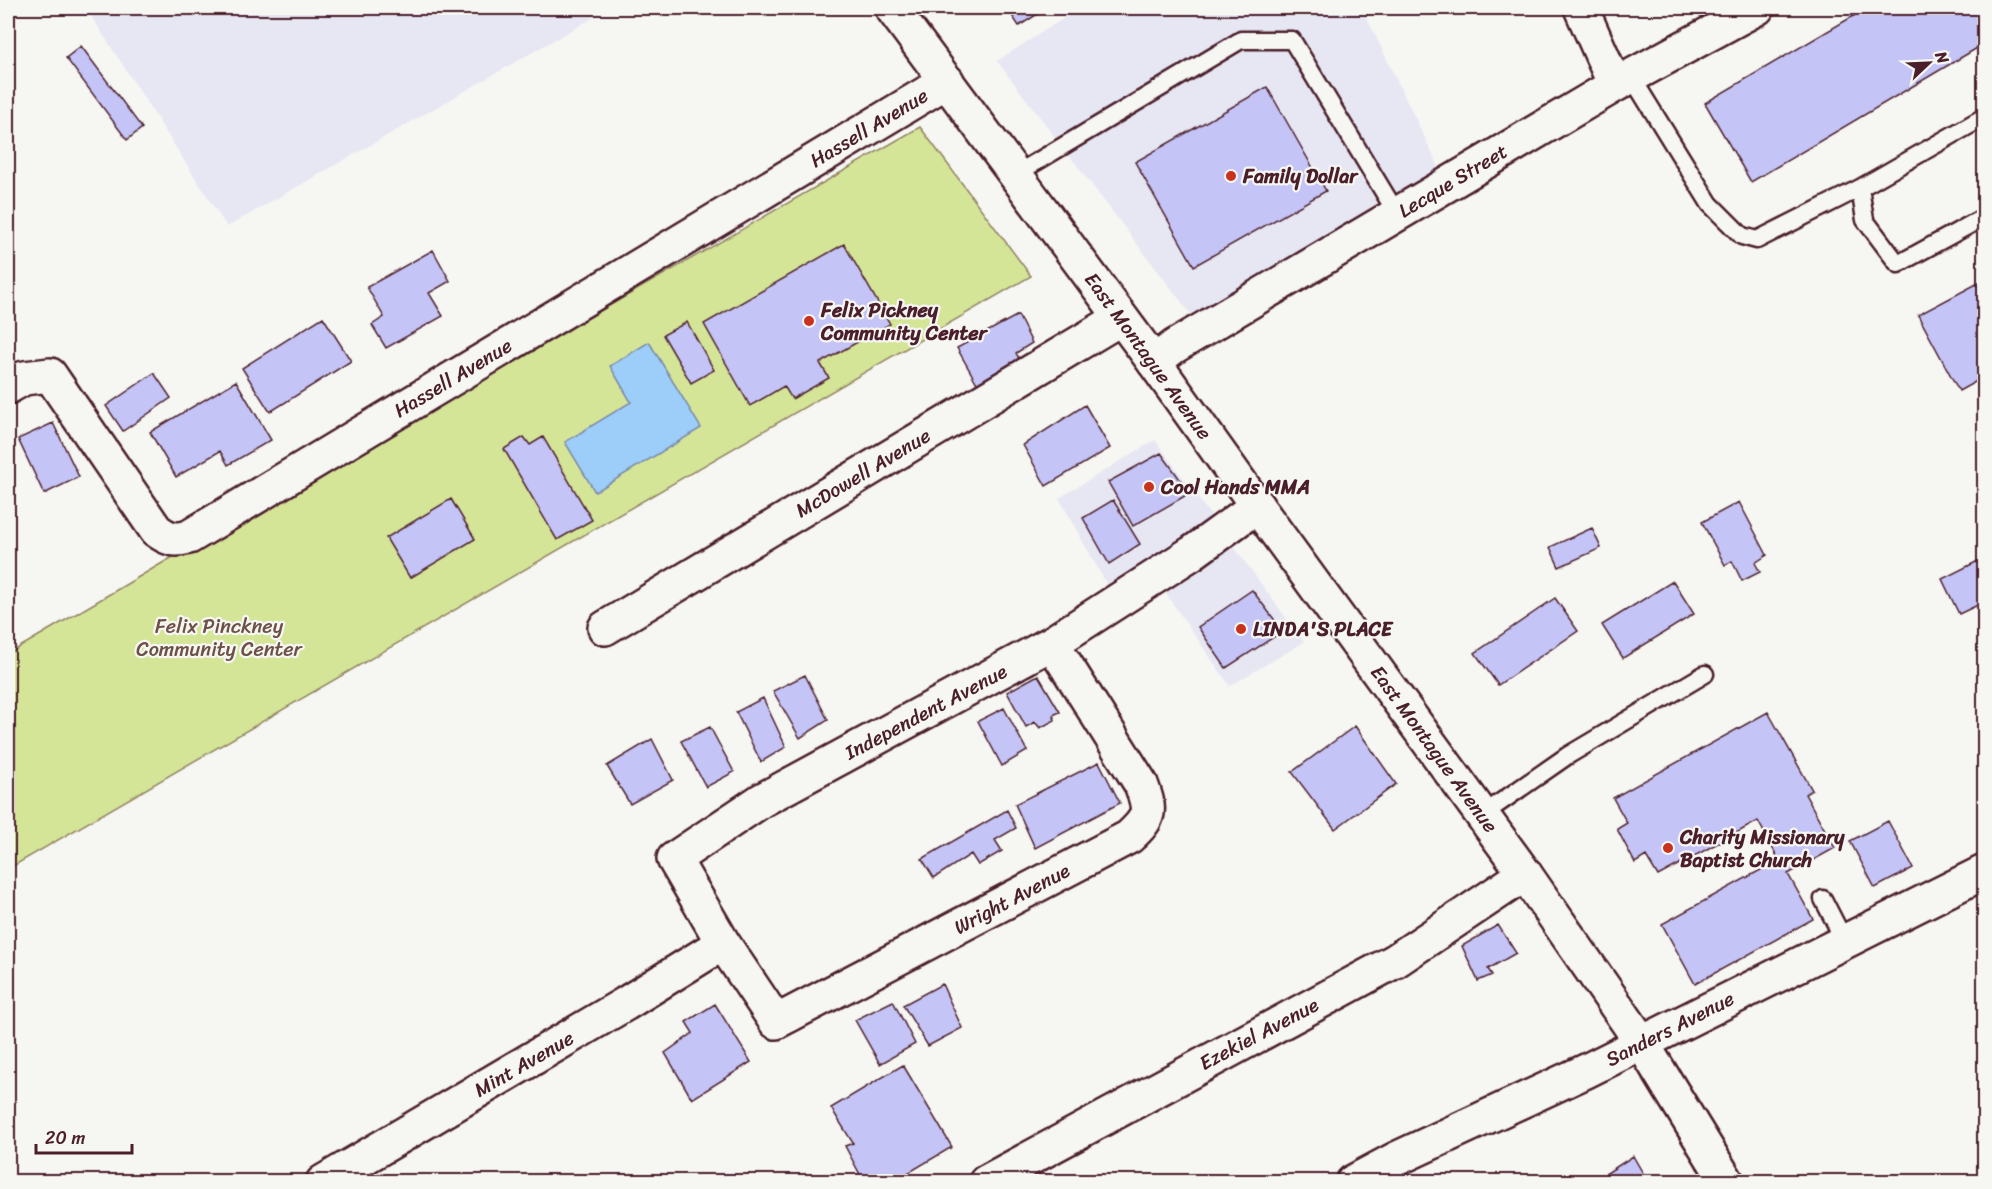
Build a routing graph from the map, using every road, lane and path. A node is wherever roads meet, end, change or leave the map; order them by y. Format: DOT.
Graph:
graph roads {
  1 [pos="892,8"];
  2 [pos="1581,8"];
  3 [pos="1757,8"];
  4 [pos="1623,80"];
  5 [pos="947,81"];
  6 [pos="1984,117"];
  7 [pos="1016,174"];
  8 [pos="1860,188"];
  9 [pos="1397,214"];
  10 [pos="1984,217"];
  11 [pos="1121,318"];
  12 [pos="1154,362"];
  13 [pos="8,387"];
  14 [pos="1257,506"];
  15 [pos="605,628"];
  16 [pos="1052,643"];
  17 [pos="1705,674"];
  18 [pos="1482,815"];
  19 [pos="1984,872"];
  20 [pos="1525,874"];
  21 [pos="1822,899"];
  22 [pos="1845,942"];
  23 [pos="723,943"];
  24 [pos="1642,1044"];
  25 [pos="323,1182"];
  26 [pos="986,1182"];
  27 [pos="1353,1182"];
  28 [pos="1727,1182"];
  1 -- 5 [label="street, East Montague Avenue"];
  2 -- 4 [label="street"];
  3 -- 4 [label="street, Lecque Street"];
  4 -- 8 [label="lane"];
  4 -- 9 [label="street, Lecque Street"];
  5 -- 7 [label="street, East Montague Avenue"];
  5 -- 13 [label="street, Hassell Avenue"];
  6 -- 8 [label="lane"];
  7 -- 9 [label="lane"];
  7 -- 11 [label="street, East Montague Avenue"];
  8 -- 10 [label="lane"];
  9 -- 12 [label="street, Lecque Street"];
  11 -- 12 [label="street, East Montague Avenue"];
  11 -- 15 [label="street, McDowell Avenue"];
  12 -- 14 [label="street, East Montague Avenue"];
  14 -- 16 [label="street, Independent Avenue"];
  14 -- 18 [label="street, East Montague Avenue"];
  16 -- 23 [label="street, Independent Avenue"];
  16 -- 23 [label="street, Wright Avenue"];
  17 -- 18 [label="lane"];
  18 -- 20 [label="street, East Montague Avenue"];
  19 -- 22 [label="street, Sanders Avenue"];
  20 -- 24 [label="street, East Montague Avenue"];
  20 -- 26 [label="street, Ezekiel Avenue"];
  21 -- 22 [label="lane"];
  22 -- 24 [label="street, Sanders Avenue"];
  23 -- 25 [label="street, Mint Avenue"];
  24 -- 27 [label="street, Sanders Avenue"];
  24 -- 28 [label="street, East Montague Avenue"];
}
